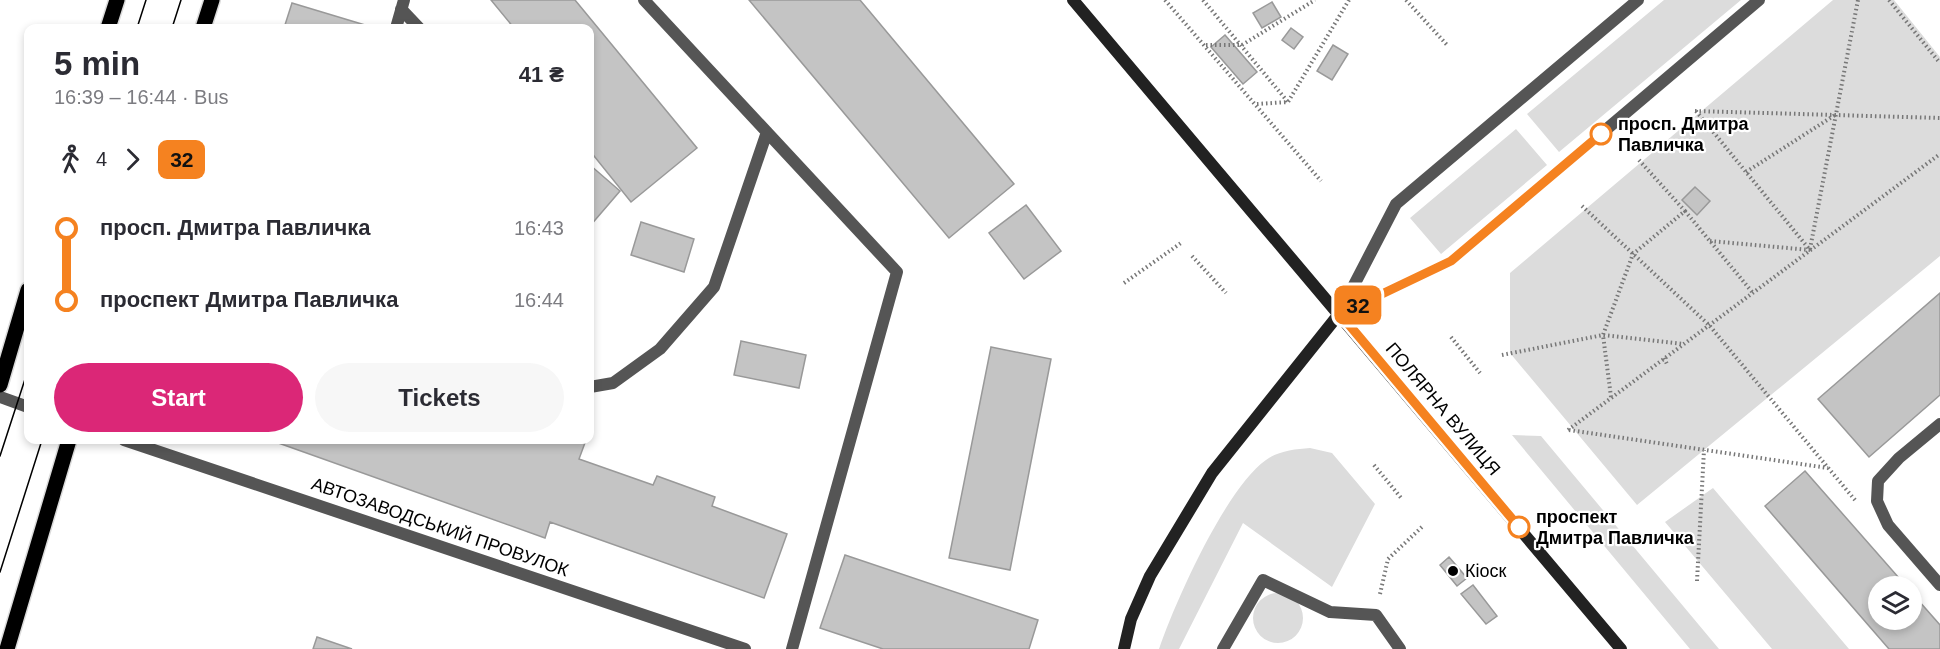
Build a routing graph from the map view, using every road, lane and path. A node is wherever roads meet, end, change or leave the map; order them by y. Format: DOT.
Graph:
graph roads {
  1 [pos="117,0"];
  2 [pos="212,0"];
  3 [pos="644,0"];
  4 [pos="1073,0"];
  5 [pos="1165,0"];
  6 [pos="1203,0"];
  7 [pos="1315,0"];
  8 [pos="1349,0"];
  9 [pos="1406,0"];
  10 [pos="1638,0"];
  11 [pos="1760,0"];
  12 [pos="1858,0"];
  13 [pos="1889,0"];
  14 [pos="403,5"];
  15 [pos="109,24"];
  16 [pos="204,24"];
  17 [pos="397,24"];
  18 [pos="416,24"];
  19 [pos="1205,45"];
  20 [pos="1242,45"];
  21 [pos="1448,46"];
  22 [pos="1940,63"];
  23 [pos="1288,102"];
  24 [pos="1257,104"];
  25 [pos="1836,115"];
  26 [pos="1940,118"];
  27 [pos="767,132"];
  28 [pos="1940,154"];
  29 [pos="1638,159"];
  30 [pos="1746,172"];
  31 [pos="1321,181"];
  32 [pos="1582,206"];
  33 [pos="1685,211"];
  34 [pos="1710,241"];
  35 [pos="1181,243"];
  36 [pos="1810,250"];
  37 [pos="1633,254"];
  38 [pos="1192,256"];
  39 [pos="1124,283"];
  40 [pos="1753,292"];
  41 [pos="1226,293"];
  42 [pos="24,304"];
  43 [pos="1340,314"];
  44 [pos="1709,325"];
  45 [pos="1603,335"];
  46 [pos="1451,337"];
  47 [pos="1684,344"];
  48 [pos="1502,355"];
  49 [pos="1664,358"];
  50 [pos="1668,366"];
  51 [pos="1480,373"];
  52 [pos="0,385"];
  53 [pos="594,386"];
  54 [pos="0,397"];
  55 [pos="1611,398"];
  56 [pos="24,406"];
  57 [pos="1940,424"];
  58 [pos="68,444"];
  59 [pos="135,444"];
  60 [pos="1704,450"];
  61 [pos="1374,465"];
  62 [pos="1828,468"];
  63 [pos="1402,499"];
  64 [pos="1858,503"];
  65 [pos="1424,525"];
  66 [pos="1697,581"];
  67 [pos="1940,585"];
  68 [pos="1376,615"];
  69 [pos="7,649"];
  70 [pos="745,649"];
  71 [pos="792,649"];
  72 [pos="1124,649"];
  73 [pos="1223,649"];
  74 [pos="1400,649"];
  75 [pos="1621,649"];
  1 -- 15 [label="main road"];
  2 -- 16 [label="main road"];
  3 -- 27 [label="street"];
  4 -- 43 [label="main road, ПОЛЯРНА ВУЛИЦЯ"];
  5 -- 19 [label="path"];
  6 -- 20 [label="path"];
  7 -- 20 [label="path"];
  8 -- 23 [label="path"];
  9 -- 21 [label="path"];
  10 -- 43 [label="street"];
  11 -- 43 [label="street"];
  12 -- 25 [label="path"];
  13 -- 22 [label="path"];
  14 -- 17 [label="street"];
  14 -- 18 [label="street"];
  19 -- 20 [label="path"];
  19 -- 24 [label="path"];
  20 -- 23 [label="path"];
  23 -- 24 [label="path"];
  24 -- 31 [label="path"];
  25 -- 26 [label="path"];
  25 -- 30 [label="path"];
  25 -- 30 [label="path"];
  25 -- 36 [label="path"];
  27 -- 53 [label="street"];
  27 -- 71 [label="street"];
  28 -- 36 [label="path"];
  29 -- 33 [label="path"];
  30 -- 36 [label="path"];
  32 -- 37 [label="path"];
  33 -- 34 [label="path"];
  33 -- 37 [label="path"];
  34 -- 36 [label="path"];
  34 -- 40 [label="path"];
  35 -- 39 [label="path"];
  36 -- 40 [label="path"];
  37 -- 44 [label="path"];
  37 -- 45 [label="path"];
  38 -- 41 [label="path"];
  40 -- 44 [label="path"];
  42 -- 52 [label="main road"];
  43 -- 72 [label="main road"];
  43 -- 75 [label="main road, ПОЛЯРНА ВУЛИЦЯ"];
  44 -- 47 [label="path"];
  44 -- 62 [label="path"];
  45 -- 47 [label="path"];
  45 -- 48 [label="path"];
  45 -- 55 [label="path"];
  46 -- 51 [label="path"];
  47 -- 49 [label="path"];
  49 -- 50 [label="path"];
  49 -- 55 [label="path"];
  54 -- 56 [label="street"];
  55 -- 60 [label="path"];
  57 -- 67 [label="street"];
  58 -- 69 [label="main road"];
  59 -- 70 [label="street, АВТОЗАВОДСЬКИЙ ПРОВУЛОК"];
  60 -- 62 [label="path"];
  60 -- 66 [label="path"];
  61 -- 63 [label="path"];
  62 -- 64 [label="path"];
  65 -- 68 [label="path"];
  68 -- 73 [label="street"];
  68 -- 74 [label="street"];
}
